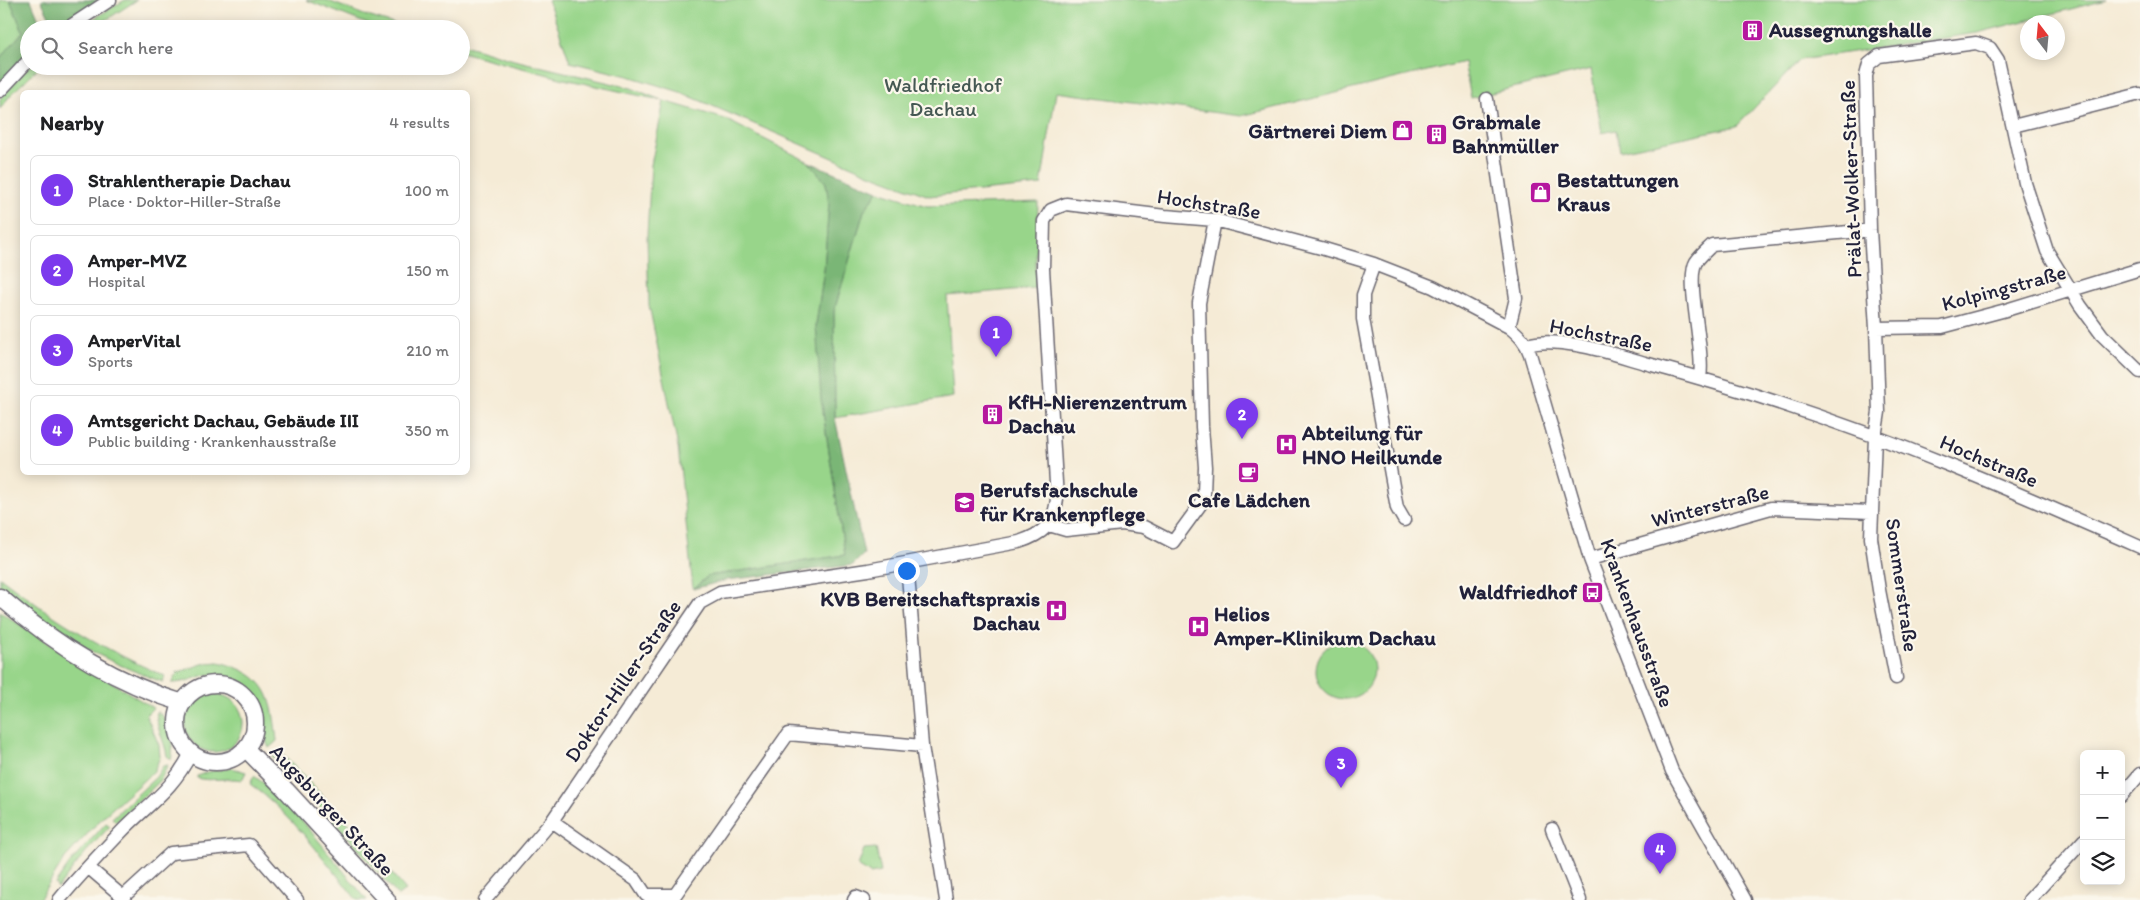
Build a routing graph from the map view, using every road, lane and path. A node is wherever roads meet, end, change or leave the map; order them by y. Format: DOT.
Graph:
graph roads {
  1 [pos="110,0"];
  2 [pos="80,20"];
  3 [pos="20,69"];
  4 [pos="0,90"];
  5 [pos="2140,94"];
  6 [pos="1487,99"];
  7 [pos="2013,126"];
  8 [pos="1215,220"];
  9 [pos="1870,230"];
  10 [pos="1374,264"];
  11 [pos="2140,269"];
  12 [pos="2072,291"];
  13 [pos="1509,327"];
  14 [pos="1876,328"];
  15 [pos="1527,345"];
  16 [pos="2140,372"];
  17 [pos="1700,378"];
  18 [pos="1875,437"];
  19 [pos="1871,512"];
  20 [pos="1404,520"];
  21 [pos="1048,526"];
  22 [pos="2140,547"];
  23 [pos="1590,559"];
  24 [pos="907,564"];
  25 [pos="0,597"];
  26 [pos="1896,678"];
  27 [pos="182,703"];
  28 [pos="922,746"];
  29 [pos="246,749"];
  30 [pos="191,753"];
  31 [pos="2138,780"];
  32 [pos="2122,795"];
  33 [pos="552,821"];
  34 [pos="1552,829"];
  35 [pos="2080,844"];
  36 [pos="89,868"];
  37 [pos="646,898"];
  38 [pos="124,899"];
  39 [pos="59,900"];
  40 [pos="297,900"];
  41 [pos="387,900"];
  42 [pos="485,900"];
  43 [pos="854,900"];
  44 [pos="864,900"];
  45 [pos="946,900"];
  46 [pos="1580,900"];
  47 [pos="1745,900"];
  48 [pos="2029,900"];
  1 -- 2 [label="street"];
  3 -- 4 [label="street"];
  5 -- 7 [label="street"];
  6 -- 13 [label="street"];
  7 -- 9 [label="street, Prälat-Wolker-Straße"];
  7 -- 12 [label="street, Prälat-Wolker-Straße"];
  8 -- 10 [label="street, Hochstraße"];
  8 -- 21 [label="street"];
  8 -- 21 [label="street, Hochstraße"];
  9 -- 14 [label="street, Prälat-Wolker-Straße"];
  9 -- 17 [label="street"];
  10 -- 13 [label="street, Hochstraße"];
  10 -- 20 [label="street"];
  11 -- 12 [label="street, Kolpingstraße"];
  12 -- 14 [label="street, Kolpingstraße"];
  12 -- 16 [label="street, Prälat-Wolker-Straße"];
  13 -- 15 [label="street, Hochstraße"];
  14 -- 18 [label="street, Prälat-Wolker-Straße"];
  15 -- 17 [label="street, Hochstraße"];
  15 -- 23 [label="street, Krankenhausstraße"];
  17 -- 18 [label="street, Hochstraße"];
  18 -- 19 [label="street, Sommerstraße"];
  18 -- 22 [label="street, Hochstraße"];
  19 -- 23 [label="street, Winterstraße"];
  19 -- 26 [label="street, Sommerstraße"];
  21 -- 24 [label="street, Doktor-Hiller-Straße"];
  23 -- 47 [label="street, Krankenhausstraße"];
  24 -- 28 [label="street"];
  24 -- 33 [label="street, Doktor-Hiller-Straße"];
  25 -- 27 [label="main road"];
  27 -- 29 [label="main road"];
  27 -- 30 [label="main road"];
  28 -- 37 [label="street"];
  28 -- 45 [label="street"];
  29 -- 30 [label="main road"];
  29 -- 41 [label="main road, Augsburger Straße"];
  30 -- 36 [label="street"];
  31 -- 32 [label="street"];
  33 -- 37 [label="street"];
  33 -- 42 [label="street, Doktor-Hiller-Straße"];
  34 -- 46 [label="street"];
  35 -- 48 [label="street"];
  36 -- 38 [label="street"];
  36 -- 39 [label="street"];
  38 -- 40 [label="street"];
  43 -- 44 [label="street"];
}
